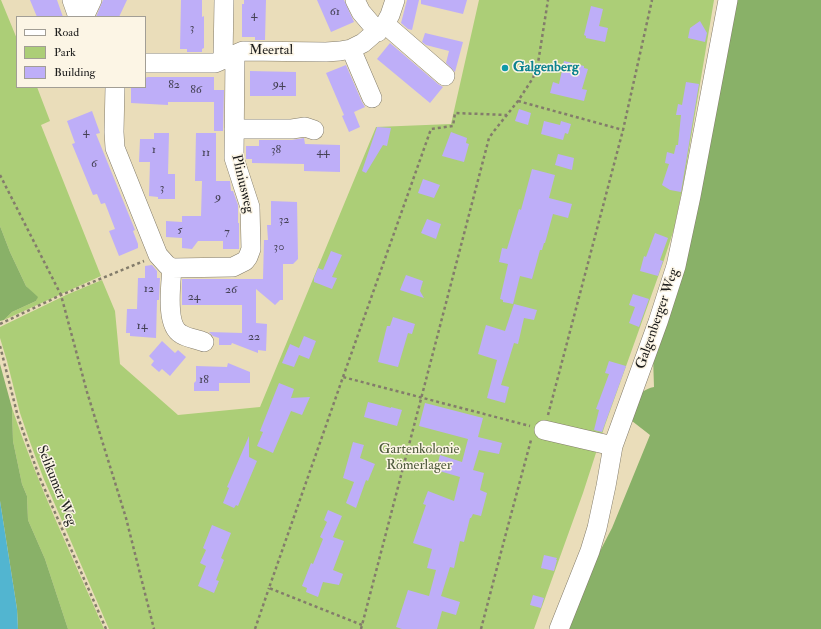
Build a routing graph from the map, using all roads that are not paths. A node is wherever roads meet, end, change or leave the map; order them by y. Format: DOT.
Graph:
graph roads {
  1 [pos="72,0"];
  2 [pos="92,0"];
  3 [pos="224,0"];
  4 [pos="355,0"];
  5 [pos="395,0"];
  6 [pos="728,0"];
  7 [pos="78,16"];
  8 [pos="84,16"];
  9 [pos="382,28"];
  10 [pos="351,49"];
  11 [pos="229,57"];
  12 [pos="146,63"];
  13 [pos="445,76"];
  14 [pos="115,88"];
  15 [pos="372,98"];
  16 [pos="234,129"];
  17 [pos="314,130"];
  18 [pos="172,268"];
  19 [pos="204,342"];
  20 [pos="540,429"];
  21 [pos="613,446"];
  22 [pos="559,629"];
  1 -- 7 [label="street"];
  2 -- 8 [label="street"];
  3 -- 11 [label="street, Pliniusweg"];
  4 -- 9 [label="street"];
  5 -- 9 [label="street"];
  6 -- 21 [label="street, Galgenberger Weg"];
  9 -- 10 [label="street, Meertal"];
  9 -- 13 [label="street"];
  10 -- 11 [label="street, Meertal"];
  10 -- 15 [label="street"];
  11 -- 12 [label="street, Meertal"];
  11 -- 16 [label="street, Pliniusweg"];
  14 -- 18 [label="street"];
  16 -- 17 [label="street"];
  16 -- 18 [label="street, Pliniusweg"];
  18 -- 19 [label="street"];
  20 -- 21 [label="street"];
  21 -- 22 [label="street, Galgenberger Weg"];
}
